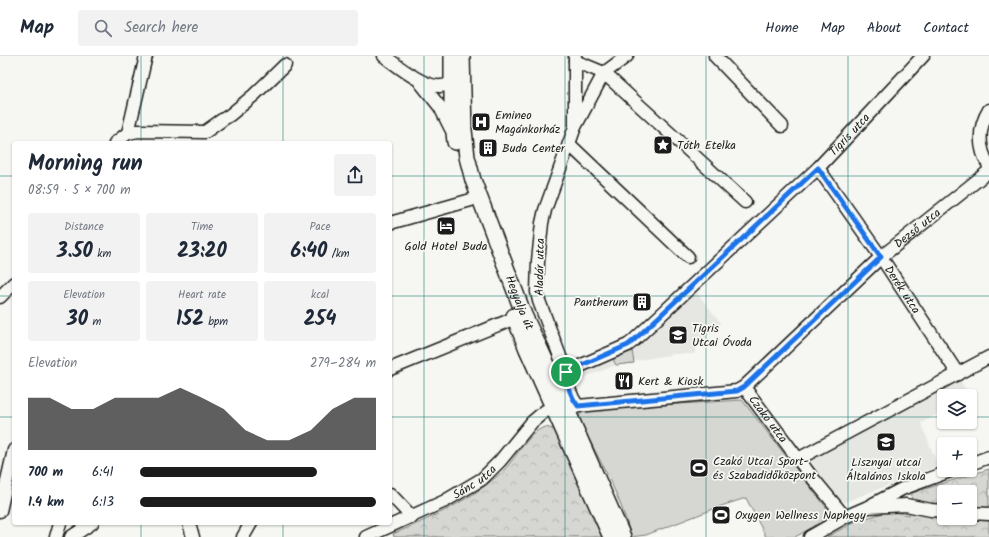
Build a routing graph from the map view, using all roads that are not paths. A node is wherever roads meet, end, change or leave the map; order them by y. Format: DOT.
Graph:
graph roads {
  1 [pos="146,56"];
  2 [pos="384,56"];
  3 [pos="452,56"];
  4 [pos="462,56"];
  5 [pos="627,56"];
  6 [pos="715,56"];
  7 [pos="923,56"];
  8 [pos="575,58"];
  9 [pos="285,65"];
  10 [pos="604,73"];
  11 [pos="415,77"];
  12 [pos="457,78"];
  13 [pos="989,110"];
  14 [pos="782,126"];
  15 [pos="575,127"];
  16 [pos="454,136"];
  17 [pos="130,138"];
  18 [pos="569,144"];
  19 [pos="989,166"];
  20 [pos="818,168"];
  21 [pos="989,171"];
  22 [pos="471,200"];
  23 [pos="745,202"];
  24 [pos="392,222"];
  25 [pos="688,257"];
  26 [pos="881,257"];
  27 [pos="12,285"];
  28 [pos="0,297"];
  29 [pos="515,318"];
  30 [pos="989,357"];
  31 [pos="392,368"];
  32 [pos="566,372"];
  33 [pos="958,374"];
  34 [pos="744,387"];
  35 [pos="566,409"];
  36 [pos="12,457"];
  37 [pos="989,457"];
  38 [pos="798,459"];
  39 [pos="977,461"];
  40 [pos="937,476"];
  41 [pos="3,486"];
  42 [pos="392,496"];
  43 [pos="868,507"];
  44 [pos="937,510"];
  45 [pos="0,511"];
  46 [pos="977,513"];
  47 [pos="989,514"];
  48 [pos="412,517"];
  49 [pos="845,518"];
  50 [pos="59,525"];
  51 [pos="89,525"];
  52 [pos="190,525"];
  53 [pos="250,525"];
  54 [pos="387,533"];
  55 [pos="56,537"];
  56 [pos="70,537"];
  57 [pos="193,537"];
  58 [pos="243,537"];
  59 [pos="366,537"];
  60 [pos="611,537"];
  61 [pos="623,537"];
  62 [pos="810,537"];
  1 -- 17 [label="street"];
  2 -- 11 [label="street"];
  3 -- 12 [label="main road, Hegyalja út"];
  4 -- 12 [label="main road, Hegyalja út"];
  5 -- 10 [label="street"];
  6 -- 14 [label="street"];
  7 -- 20 [label="street, Tigris utca"];
  8 -- 10 [label="street"];
  8 -- 15 [label="street, Aladár utca"];
  9 -- 17 [label="street"];
  10 -- 15 [label="street, Aladár utca"];
  10 -- 23 [label="street"];
  11 -- 12 [label="street"];
  11 -- 16 [label="street"];
  12 -- 16 [label="main road, Hegyalja út"];
  12 -- 35 [label="main road, Hegyalja út"];
  13 -- 19 [label="street"];
  15 -- 18 [label="street, Aladár utca"];
  16 -- 22 [label="main road, Hegyalja út"];
  18 -- 25 [label="street"];
  18 -- 32 [label="street, Aladár utca"];
  20 -- 26 [label="street, Derék utca"];
  20 -- 32 [label="street, Tigris utca"];
  21 -- 26 [label="street, Dezső utca"];
  22 -- 24 [label="street"];
  22 -- 29 [label="main road, Hegyalja út"];
  26 -- 33 [label="street, Derék utca"];
  26 -- 34 [label="street, Dezső utca"];
  27 -- 28 [label="street"];
  29 -- 31 [label="street"];
  29 -- 35 [label="main road, Hegyalja út"];
  30 -- 33 [label="street"];
  32 -- 35 [label="street, Aladár utca"];
  33 -- 38 [label="street"];
  34 -- 35 [label="street, Czakó utca"];
  34 -- 38 [label="street, Czakó utca"];
  35 -- 48 [label="street, Sánc utca"];
  35 -- 60 [label="main road, Hegyalja út"];
  35 -- 61 [label="main road, Hegyalja út"];
  36 -- 41 [label="street"];
  37 -- 39 [label="street"];
  38 -- 49 [label="street, Czakó utca"];
  40 -- 43 [label="street"];
  41 -- 45 [label="street"];
  42 -- 48 [label="street"];
  43 -- 44 [label="street"];
  43 -- 49 [label="street"];
  46 -- 47 [label="street"];
  48 -- 54 [label="street, Sánc utca"];
  49 -- 62 [label="street"];
  50 -- 55 [label="street"];
  51 -- 56 [label="street"];
  52 -- 57 [label="street"];
  53 -- 58 [label="street"];
  54 -- 59 [label="street, Sánc utca"];
}
